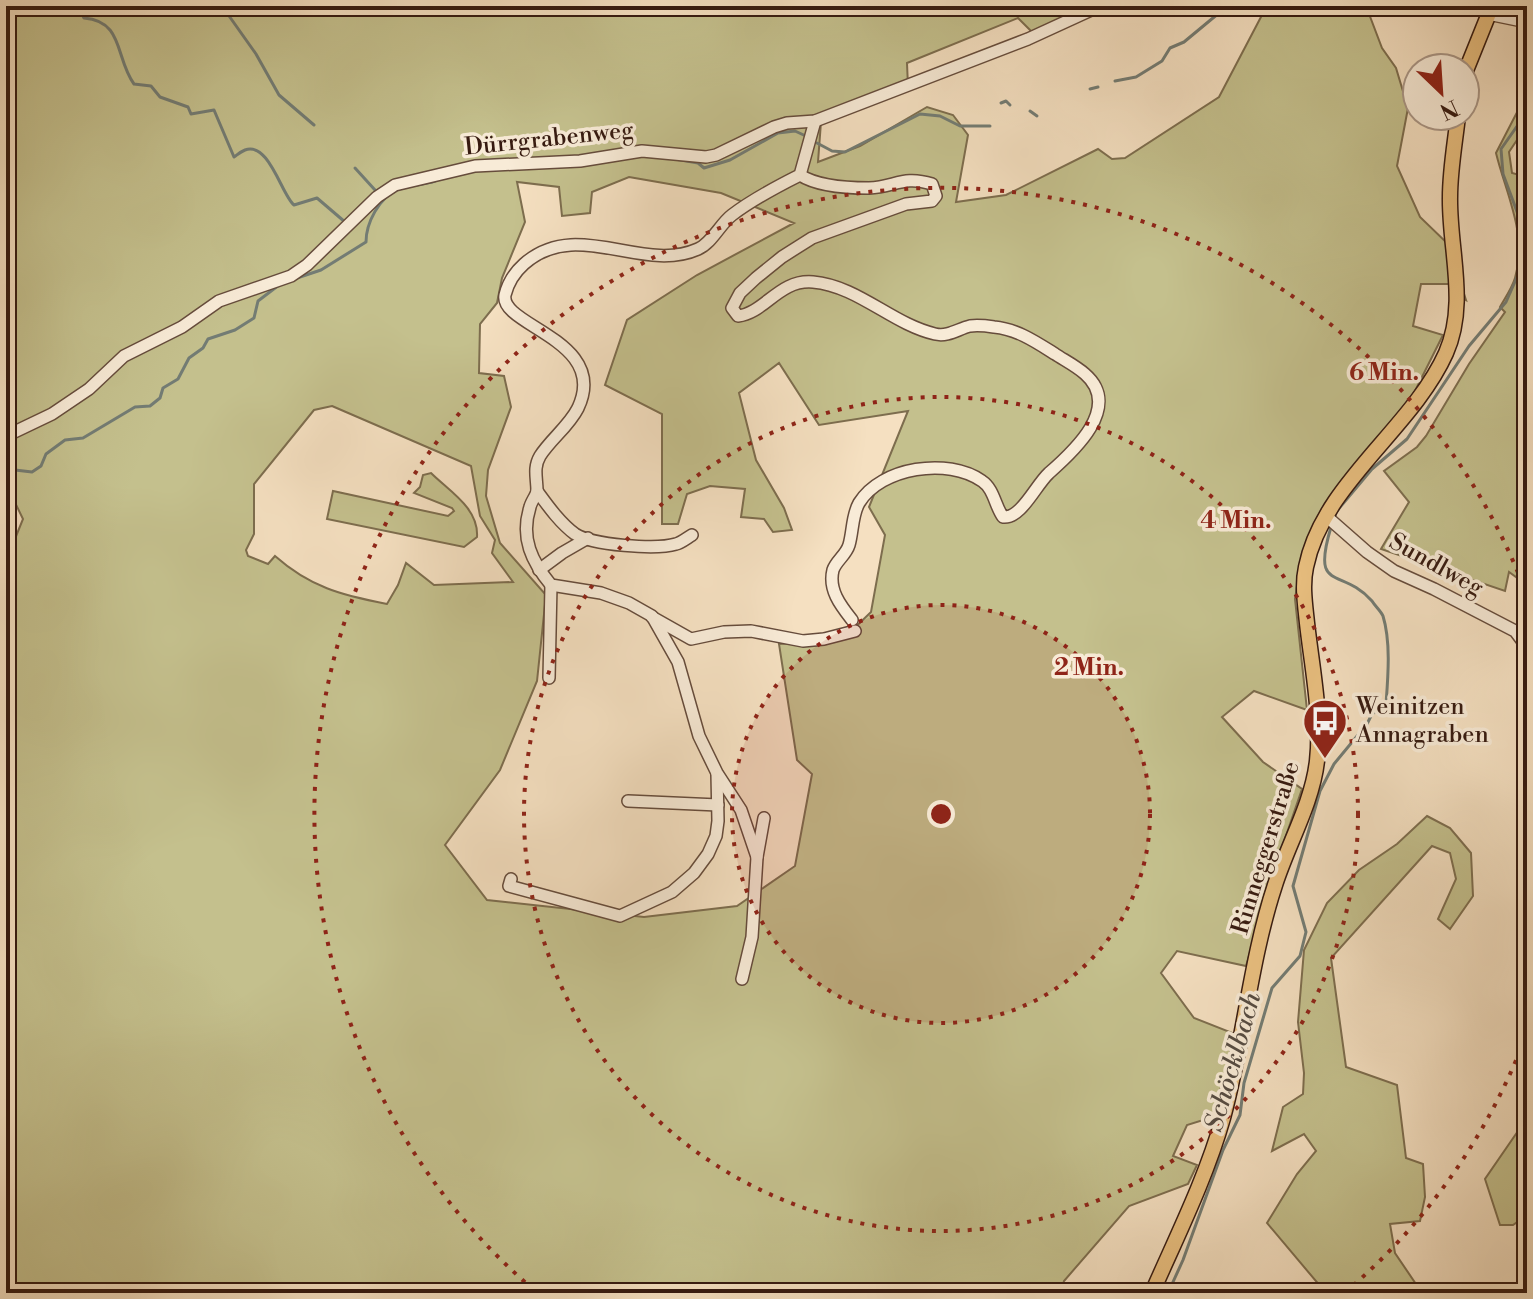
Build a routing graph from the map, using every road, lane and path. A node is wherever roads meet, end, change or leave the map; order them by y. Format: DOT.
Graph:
graph roads {
  1 [pos="1100,6"];
  2 [pos="1236,6"];
  3 [pos="1250,6"];
  4 [pos="1490,10"];
  5 [pos="1527,22"];
  6 [pos="1473,52"];
  7 [pos="815,121"];
  8 [pos="1456,132"];
  9 [pos="800,175"];
  10 [pos="6,436"];
  11 [pos="537,491"];
  12 [pos="1326,516"];
  13 [pos="692,535"];
  14 [pos="588,538"];
  15 [pos="539,570"];
  16 [pos="551,585"];
  17 [pos="652,616"];
  18 [pos="1527,647"];
  19 [pos="549,678"];
  20 [pos="1527,729"];
  21 [pos="1527,742"];
  22 [pos="717,773"];
  23 [pos="628,801"];
  24 [pos="718,805"];
  25 [pos="764,818"];
  26 [pos="757,857"];
  27 [pos="511,879"];
  28 [pos="742,979"];
  29 [pos="1152,1293"];
  1 -- 7 [label="street, Dürrgrabenweg"];
  2 -- 3 [label="street"];
  4 -- 5 [label="street"];
  4 -- 6 [label="main road"];
  7 -- 9 [label="street"];
  7 -- 10 [label="street, Dürrgrabenweg"];
  8 -- 12 [label="main road, Rinneggerstraße"];
  9 -- 11 [label="street"];
  9 -- 17 [label="street"];
  11 -- 14 [label="street"];
  11 -- 15 [label="street"];
  12 -- 18 [label="street, Sundlweg"];
  12 -- 29 [label="main road, Rinneggerstraße"];
  13 -- 14 [label="street"];
  14 -- 15 [label="street"];
  15 -- 16 [label="street"];
  16 -- 17 [label="street"];
  16 -- 19 [label="street"];
  17 -- 22 [label="street"];
  20 -- 21 [label="street"];
  22 -- 24 [label="street"];
  22 -- 26 [label="street"];
  23 -- 24 [label="street"];
  24 -- 27 [label="street"];
  25 -- 26 [label="street"];
  26 -- 28 [label="street"];
}
